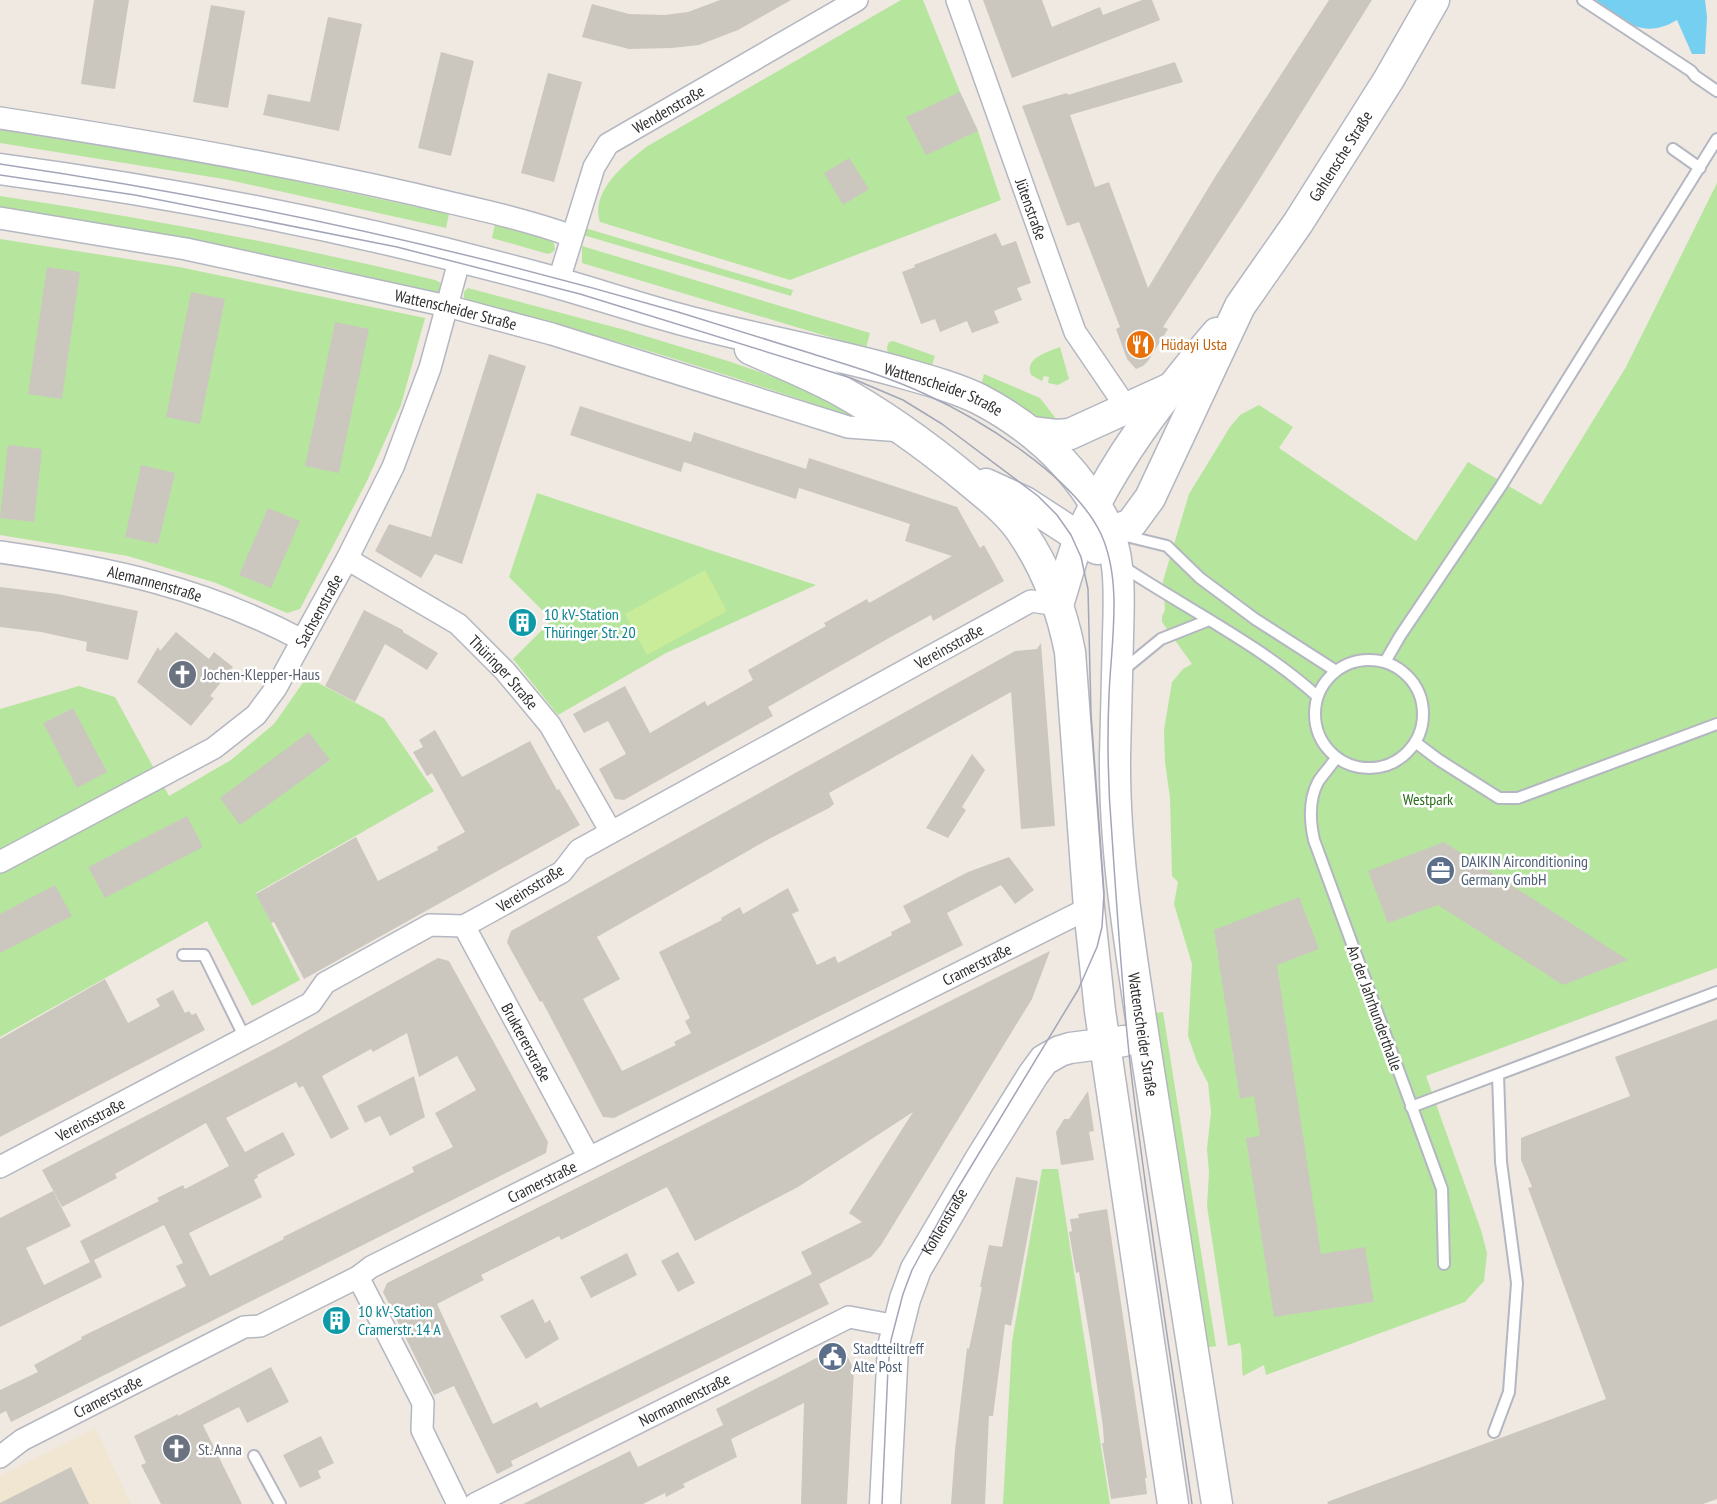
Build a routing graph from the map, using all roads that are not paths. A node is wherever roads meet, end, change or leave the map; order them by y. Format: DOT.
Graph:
graph roads {
  1 [pos="857,0"];
  2 [pos="957,0"];
  3 [pos="1434,0"];
  4 [pos="1583,0"];
  5 [pos="1717,90"];
  6 [pos="0,118"];
  7 [pos="1717,138"];
  8 [pos="1672,149"];
  9 [pos="1700,168"];
  10 [pos="0,169"];
  11 [pos="0,218"];
  12 [pos="572,237"];
  13 [pos="460,258"];
  14 [pos="558,283"];
  15 [pos="447,306"];
  16 [pos="1240,306"];
  17 [pos="684,320"];
  18 [pos="1170,388"];
  19 [pos="1126,407"];
  20 [pos="904,432"];
  21 [pos="1030,432"];
  22 [pos="956,470"];
  23 [pos="1095,505"];
  24 [pos="1110,532"];
  25 [pos="1080,538"];
  26 [pos="0,552"];
  27 [pos="347,559"];
  28 [pos="1117,562"];
  29 [pos="1058,605"];
  30 [pos="1209,620"];
  31 [pos="302,640"];
  32 [pos="1385,662"];
  33 [pos="1336,671"];
  34 [pos="1117,675"];
  35 [pos="1317,696"];
  36 [pos="1717,724"];
  37 [pos="1415,742"];
  38 [pos="1336,758"];
  39 [pos="611,832"];
  40 [pos="0,862"];
  41 [pos="1089,908"];
  42 [pos="464,926"];
  43 [pos="183,955"];
  44 [pos="1717,993"];
  45 [pos="245,1038"];
  46 [pos="1144,1038"];
  47 [pos="1104,1043"];
  48 [pos="1498,1075"];
  49 [pos="1411,1107"];
  50 [pos="589,1158"];
  51 [pos="0,1167"];
  52 [pos="1444,1264"];
  53 [pos="358,1277"];
  54 [pos="897,1326"];
  55 [pos="1494,1432"];
  56 [pos="254,1456"];
  57 [pos="0,1457"];
  58 [pos="280,1504"];
  59 [pos="458,1504"];
  60 [pos="475,1504"];
  61 [pos="885,1504"];
  62 [pos="1173,1504"];
  63 [pos="1217,1504"];
  1 -- 12 [label="street, Wendenstraße"];
  2 -- 19 [label="street, Jütenstraße"];
  3 -- 16 [label="main road, Gahlensche Straße"];
  4 -- 5 [label="lane"];
  6 -- 12 [label="street"];
  7 -- 9 [label="lane"];
  8 -- 9 [label="lane"];
  9 -- 32 [label="lane"];
  10 -- 13 [label="main road, Wattenscheider Straße"];
  11 -- 15 [label="street, Wattenscheider Straße"];
  12 -- 14 [label="street, Wendenstraße"];
  13 -- 14 [label="main road, Wattenscheider Straße"];
  13 -- 15 [label="street, Sachsenstraße"];
  14 -- 17 [label="main road, Wattenscheider Straße"];
  15 -- 20 [label="street, Wattenscheider Straße"];
  15 -- 27 [label="street, Sachsenstraße"];
  16 -- 18 [label="main road, Gahlensche Straße"];
  16 -- 24 [label="main road, Gahlensche Straße"];
  17 -- 20 [label="main road, Wattenscheider Straße"];
  17 -- 21 [label="main road, Wattenscheider Straße"];
  18 -- 19 [label="main road, Gahlensche Straße"];
  18 -- 23 [label="main road, Gahlensche Straße"];
  19 -- 21 [label="main road, Gahlensche Straße"];
  20 -- 22 [label="main road, Wattenscheider Straße"];
  21 -- 23 [label="main road, Wattenscheider Straße"];
  22 -- 25 [label="main road, Wattenscheider Straße"];
  22 -- 29 [label="main road, Wattenscheider Straße"];
  23 -- 24 [label="main road, Wattenscheider Straße"];
  23 -- 25 [label="main road"];
  24 -- 25 [label="main road"];
  24 -- 28 [label="main road, Wattenscheider Straße"];
  24 -- 33 [label="lane"];
  25 -- 28 [label="main road, Wattenscheider Straße"];
  25 -- 29 [label="main road"];
  26 -- 31 [label="street, Alemannenstraße"];
  27 -- 31 [label="street, Sachsenstraße"];
  27 -- 39 [label="street, Thüringer Straße"];
  28 -- 30 [label="lane"];
  28 -- 34 [label="main road, Wattenscheider Straße"];
  29 -- 39 [label="street, Vereinsstraße"];
  29 -- 41 [label="main road, Wattenscheider Straße"];
  30 -- 34 [label="lane"];
  30 -- 35 [label="lane"];
  31 -- 40 [label="street, Sachsenstraße"];
  32 -- 33 [label="lane"];
  32 -- 37 [label="lane"];
  33 -- 35 [label="lane"];
  34 -- 46 [label="main road, Wattenscheider Straße"];
  35 -- 38 [label="lane"];
  36 -- 37 [label="lane"];
  37 -- 38 [label="lane"];
  38 -- 49 [label="lane, An der Jahrhunderthalle"];
  39 -- 42 [label="street, Vereinsstraße"];
  41 -- 47 [label="main road, Wattenscheider Straße"];
  41 -- 50 [label="street, Cramerstraße"];
  42 -- 45 [label="street, Vereinsstraße"];
  42 -- 50 [label="street, Bruktererstraße"];
  43 -- 45 [label="lane"];
  44 -- 48 [label="lane"];
  45 -- 51 [label="street, Vereinsstraße"];
  46 -- 47 [label="main road, Kohlenstraße"];
  46 -- 63 [label="main road, Wattenscheider Straße"];
  47 -- 54 [label="main road, Kohlenstraße"];
  47 -- 62 [label="main road, Wattenscheider Straße"];
  48 -- 49 [label="lane"];
  48 -- 55 [label="lane"];
  49 -- 52 [label="lane, An der Jahrhunderthalle"];
  50 -- 53 [label="street, Cramerstraße"];
  53 -- 57 [label="street, Cramerstraße"];
  53 -- 59 [label="street"];
  54 -- 60 [label="street, Normannenstraße"];
  54 -- 61 [label="main road, Kohlenstraße"];
  56 -- 58 [label="lane"];
}
